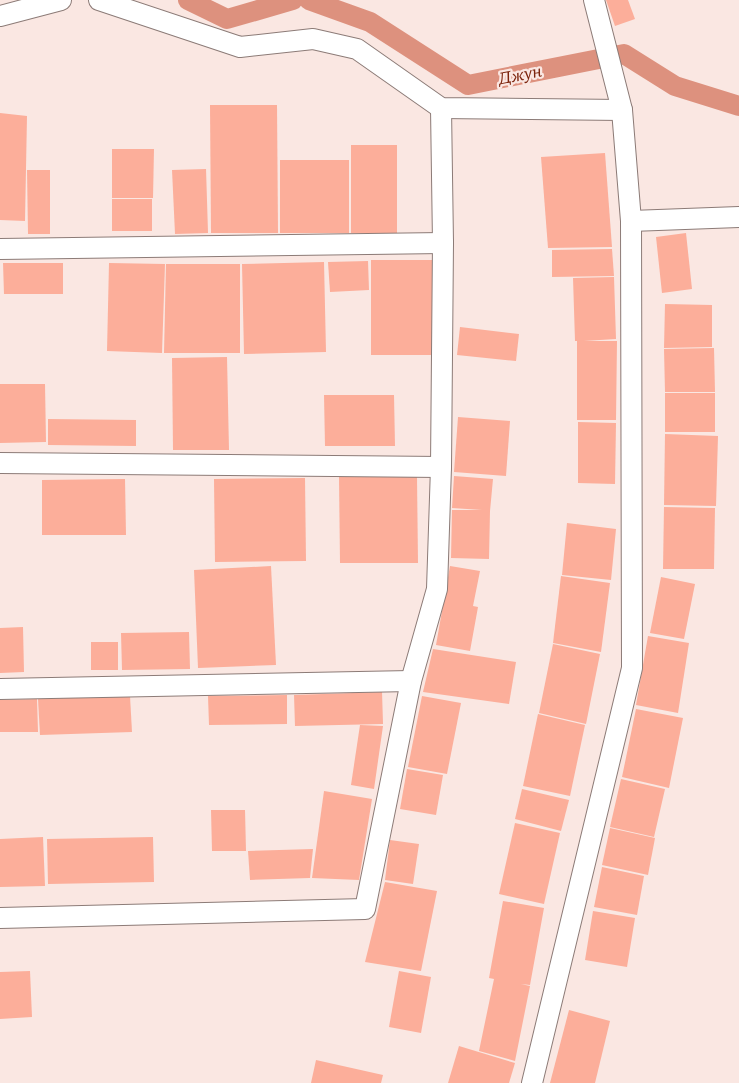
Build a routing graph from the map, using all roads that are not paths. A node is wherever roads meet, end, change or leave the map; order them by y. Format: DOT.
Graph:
graph roads {
  1 [pos="61,0"];
  2 [pos="98,0"];
  3 [pos="594,0"];
  4 [pos="0,16"];
  5 [pos="441,108"];
  6 [pos="622,110"];
  7 [pos="739,217"];
  8 [pos="630,221"];
  9 [pos="444,243"];
  10 [pos="0,249"];
  11 [pos="0,463"];
  12 [pos="441,467"];
  13 [pos="411,680"];
  14 [pos="0,689"];
  15 [pos="0,918"];
  16 [pos="532,1083"];
  1 -- 4 [label="street"];
  2 -- 5 [label="street"];
  3 -- 6 [label="street"];
  5 -- 6 [label="street"];
  5 -- 9 [label="street"];
  6 -- 8 [label="street"];
  7 -- 8 [label="street"];
  8 -- 16 [label="street"];
  9 -- 10 [label="street"];
  9 -- 12 [label="street"];
  11 -- 12 [label="street"];
  12 -- 13 [label="street"];
  13 -- 14 [label="street"];
  13 -- 15 [label="street"];
}
